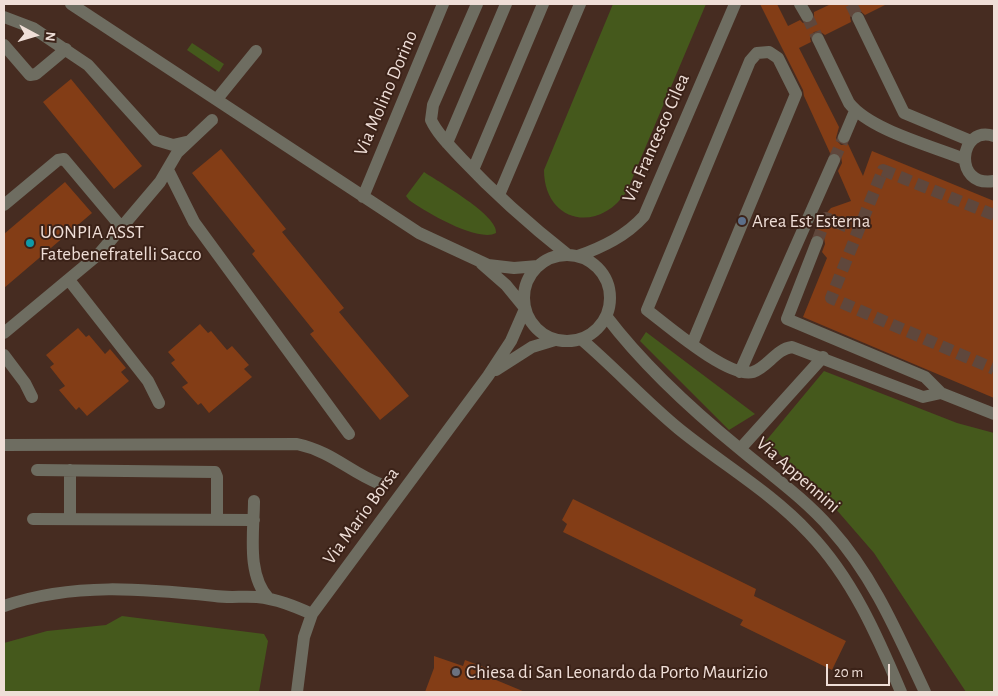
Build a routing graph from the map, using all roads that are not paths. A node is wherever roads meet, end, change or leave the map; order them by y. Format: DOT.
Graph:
graph roads {
  1 [pos="71,4"];
  2 [pos="443,4"];
  3 [pos="477,4"];
  4 [pos="506,4"];
  5 [pos="544,4"];
  6 [pos="580,4"];
  7 [pos="735,4"];
  8 [pos="800,4"];
  9 [pos="806,16"];
  10 [pos="4,17"];
  11 [pos="858,18"];
  12 [pos="818,39"];
  13 [pos="4,46"];
  14 [pos="66,49"];
  15 [pos="256,50"];
  16 [pos="217,99"];
  17 [pos="855,111"];
  18 [pos="212,120"];
  19 [pos="994,136"];
  20 [pos="844,137"];
  21 [pos="971,141"];
  22 [pos="186,142"];
  23 [pos="447,144"];
  24 [pos="964,159"];
  25 [pos="834,160"];
  26 [pos="168,170"];
  27 [pos="473,170"];
  28 [pos="994,180"];
  29 [pos="499,195"];
  30 [pos="362,197"];
  31 [pos="4,205"];
  32 [pos="122,228"];
  33 [pos="817,242"];
  34 [pos="573,256"];
  35 [pos="478,261"];
  36 [pos="538,266"];
  37 [pos="69,280"];
  38 [pos="524,308"];
  39 [pos="606,316"];
  40 [pos="4,333"];
  41 [pos="581,339"];
  42 [pos="555,340"];
  43 [pos="692,344"];
  44 [pos="4,355"];
  45 [pos="823,357"];
  46 [pos="740,372"];
  47 [pos="488,376"];
  48 [pos="941,393"];
  49 [pos="32,397"];
  50 [pos="159,402"];
  51 [pos="994,414"];
  52 [pos="348,434"];
  53 [pos="4,445"];
  54 [pos="740,449"];
  55 [pos="38,470"];
  56 [pos="70,470"];
  57 [pos="380,484"];
  58 [pos="254,500"];
  59 [pos="33,518"];
  60 [pos="70,519"];
  61 [pos="217,520"];
  62 [pos="254,520"];
  63 [pos="269,599"];
  64 [pos="4,606"];
  65 [pos="312,614"];
  66 [pos="297,692"];
  67 [pos="901,692"];
  68 [pos="925,692"];
  1 -- 16 [label="street"];
  2 -- 30 [label="street, Via Molino Dorino"];
  3 -- 23 [label="street"];
  4 -- 23 [label="street"];
  5 -- 27 [label="street"];
  6 -- 29 [label="street"];
  7 -- 34 [label="street, Via Francesco Cilea"];
  8 -- 9 [label="street"];
  10 -- 14 [label="street"];
  11 -- 21 [label="street"];
  12 -- 17 [label="street"];
  13 -- 14 [label="street"];
  14 -- 22 [label="street"];
  15 -- 16 [label="street"];
  16 -- 30 [label="street"];
  17 -- 20 [label="street"];
  17 -- 24 [label="street"];
  18 -- 22 [label="street"];
  19 -- 21 [label="street"];
  21 -- 24 [label="street"];
  22 -- 26 [label="street"];
  23 -- 27 [label="street"];
  24 -- 28 [label="street"];
  25 -- 46 [label="street"];
  26 -- 32 [label="street"];
  26 -- 52 [label="street"];
  27 -- 29 [label="street"];
  29 -- 34 [label="street"];
  30 -- 35 [label="street"];
  31 -- 32 [label="street"];
  32 -- 37 [label="street"];
  33 -- 48 [label="street"];
  34 -- 36 [label="street"];
  34 -- 39 [label="street"];
  35 -- 36 [label="street"];
  35 -- 38 [label="street"];
  36 -- 38 [label="street"];
  37 -- 40 [label="street"];
  37 -- 50 [label="street"];
  38 -- 42 [label="street"];
  38 -- 47 [label="street, Via Mario Borsa"];
  39 -- 41 [label="street"];
  39 -- 54 [label="street, Via Appennini"];
  41 -- 42 [label="street"];
  41 -- 67 [label="street, Via Appennini"];
  42 -- 47 [label="street, Via Mario Borsa"];
  43 -- 43 [label="street"];
  43 -- 46 [label="street"];
  44 -- 49 [label="street"];
  45 -- 46 [label="street"];
  45 -- 48 [label="street"];
  45 -- 54 [label="street"];
  47 -- 65 [label="street, Via Mario Borsa"];
  48 -- 51 [label="street"];
  53 -- 57 [label="street"];
  54 -- 68 [label="street, Via Appennini"];
  55 -- 56 [label="street"];
  56 -- 60 [label="street"];
  56 -- 61 [label="street"];
  58 -- 62 [label="street"];
  59 -- 60 [label="street"];
  60 -- 61 [label="street"];
  61 -- 62 [label="street"];
  62 -- 63 [label="street"];
  63 -- 64 [label="street"];
  63 -- 65 [label="street"];
  65 -- 66 [label="street, Via Mario Borsa"];
}
